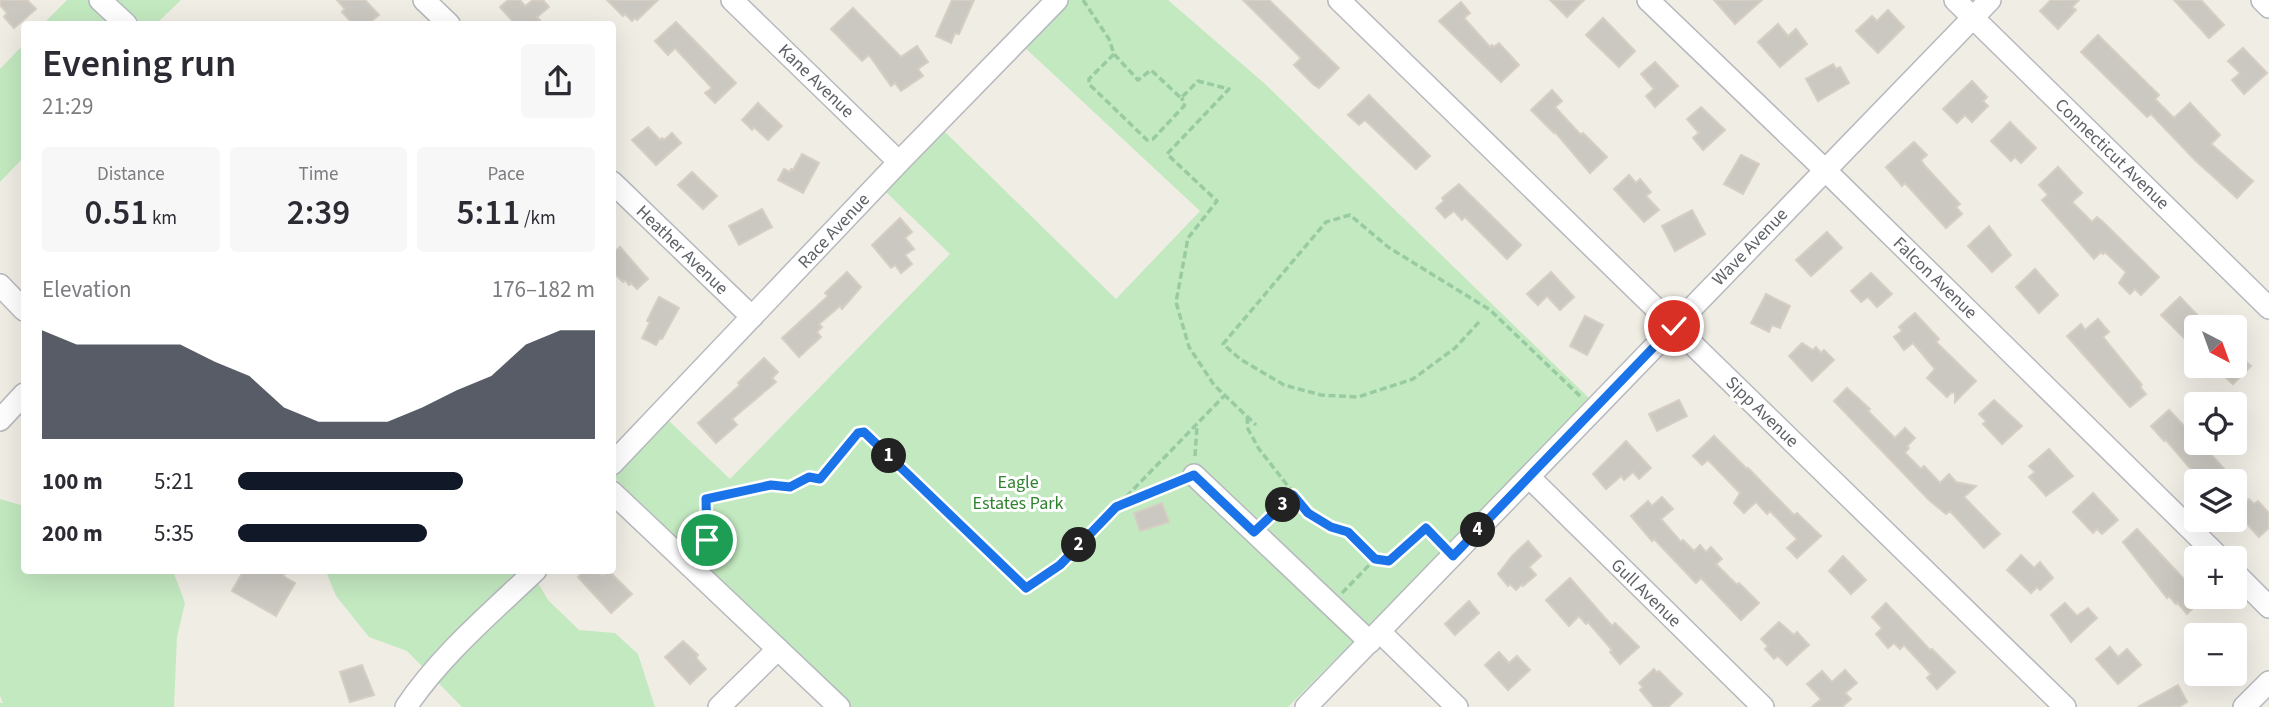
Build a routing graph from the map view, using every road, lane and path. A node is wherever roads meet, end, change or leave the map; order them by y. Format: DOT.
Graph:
graph roads {
  1 [pos="100,0"];
  2 [pos="424,0"];
  3 [pos="733,0"];
  4 [pos="1083,0"];
  5 [pos="1339,0"];
  6 [pos="1648,0"];
  7 [pos="1955,0"];
  8 [pos="1990,0"];
  9 [pos="2262,0"];
  10 [pos="1049,3"];
  11 [pos="2269,7"];
  12 [pos="1972,17"];
  13 [pos="123,21"];
  14 [pos="446,21"];
  15 [pos="1114,54"];
  16 [pos="1181,98"];
  17 [pos="899,162"];
  18 [pos="1824,169"];
  19 [pos="616,186"];
  20 [pos="0,285"];
  21 [pos="21,307"];
  22 [pos="2269,308"];
  23 [pos="752,317"];
  24 [pos="1479,322"];
  25 [pos="1674,326"];
  26 [pos="1224,396"];
  27 [pos="21,397"];
  28 [pos="1595,410"];
  29 [pos="1247,417"];
  30 [pos="0,420"];
  31 [pos="1197,424"];
  32 [pos="1256,425"];
  33 [pos="616,460"];
  34 [pos="1194,475"];
  35 [pos="1530,478"];
  36 [pos="616,495"];
  37 [pos="1293,495"];
  38 [pos="1116,507"];
  39 [pos="1254,532"];
  40 [pos="2208,546"];
  41 [pos="1453,556"];
  42 [pos="1375,559"];
  43 [pos="691,567"];
  44 [pos="532,574"];
  45 [pos="2247,585"];
  46 [pos="1331,605"];
  47 [pos="2269,607"];
  48 [pos="1375,637"];
  49 [pos="778,649"];
  50 [pos="2269,682"];
  51 [pos="406,707"];
  52 [pos="719,707"];
  53 [pos="839,707"];
  54 [pos="1306,707"];
  55 [pos="1457,707"];
  56 [pos="1763,707"];
  57 [pos="2065,707"];
  58 [pos="2244,707"];
  1 -- 13 [label="street"];
  2 -- 14 [label="street"];
  3 -- 17 [label="street, Kane Avenue"];
  4 -- 15 [label="path"];
  5 -- 25 [label="street, Sipp Avenue"];
  6 -- 18 [label="street, Falcon Avenue"];
  7 -- 12 [label="street, Connecticut Avenue"];
  8 -- 12 [label="street, Wave Avenue"];
  9 -- 11 [label="street"];
  10 -- 17 [label="street, Race Avenue"];
  12 -- 18 [label="street, Wave Avenue"];
  12 -- 22 [label="street, Connecticut Avenue"];
  15 -- 16 [label="path"];
  15 -- 16 [label="path"];
  16 -- 32 [label="path"];
  17 -- 23 [label="street, Race Avenue"];
  18 -- 25 [label="street, Wave Avenue"];
  18 -- 40 [label="street, Falcon Avenue"];
  19 -- 23 [label="street, Heather Avenue"];
  20 -- 21 [label="street"];
  23 -- 33 [label="street, Race Avenue"];
  24 -- 28 [label="path"];
  25 -- 28 [label="street, Wave Avenue"];
  25 -- 57 [label="street, Sipp Avenue"];
  26 -- 31 [label="path"];
  27 -- 30 [label="street"];
  28 -- 35 [label="street, Wave Avenue"];
  29 -- 37 [label="path"];
  31 -- 34 [label="path"];
  31 -- 38 [label="path"];
  34 -- 38 [label="path"];
  34 -- 39 [label="street"];
  35 -- 41 [label="street, Wave Avenue"];
  35 -- 56 [label="street, Gull Avenue"];
  36 -- 43 [label="street"];
  37 -- 39 [label="path"];
  37 -- 42 [label="path"];
  38 -- 43 [label="path"];
  39 -- 46 [label="street"];
  41 -- 42 [label="path"];
  41 -- 48 [label="street, Wave Avenue"];
  42 -- 46 [label="path"];
  43 -- 49 [label="street"];
  44 -- 51 [label="street"];
  45 -- 47 [label="street"];
  46 -- 48 [label="street"];
  48 -- 54 [label="street, Wave Avenue"];
  48 -- 55 [label="street"];
  49 -- 52 [label="street"];
  49 -- 53 [label="street"];
  50 -- 58 [label="street"];
}
